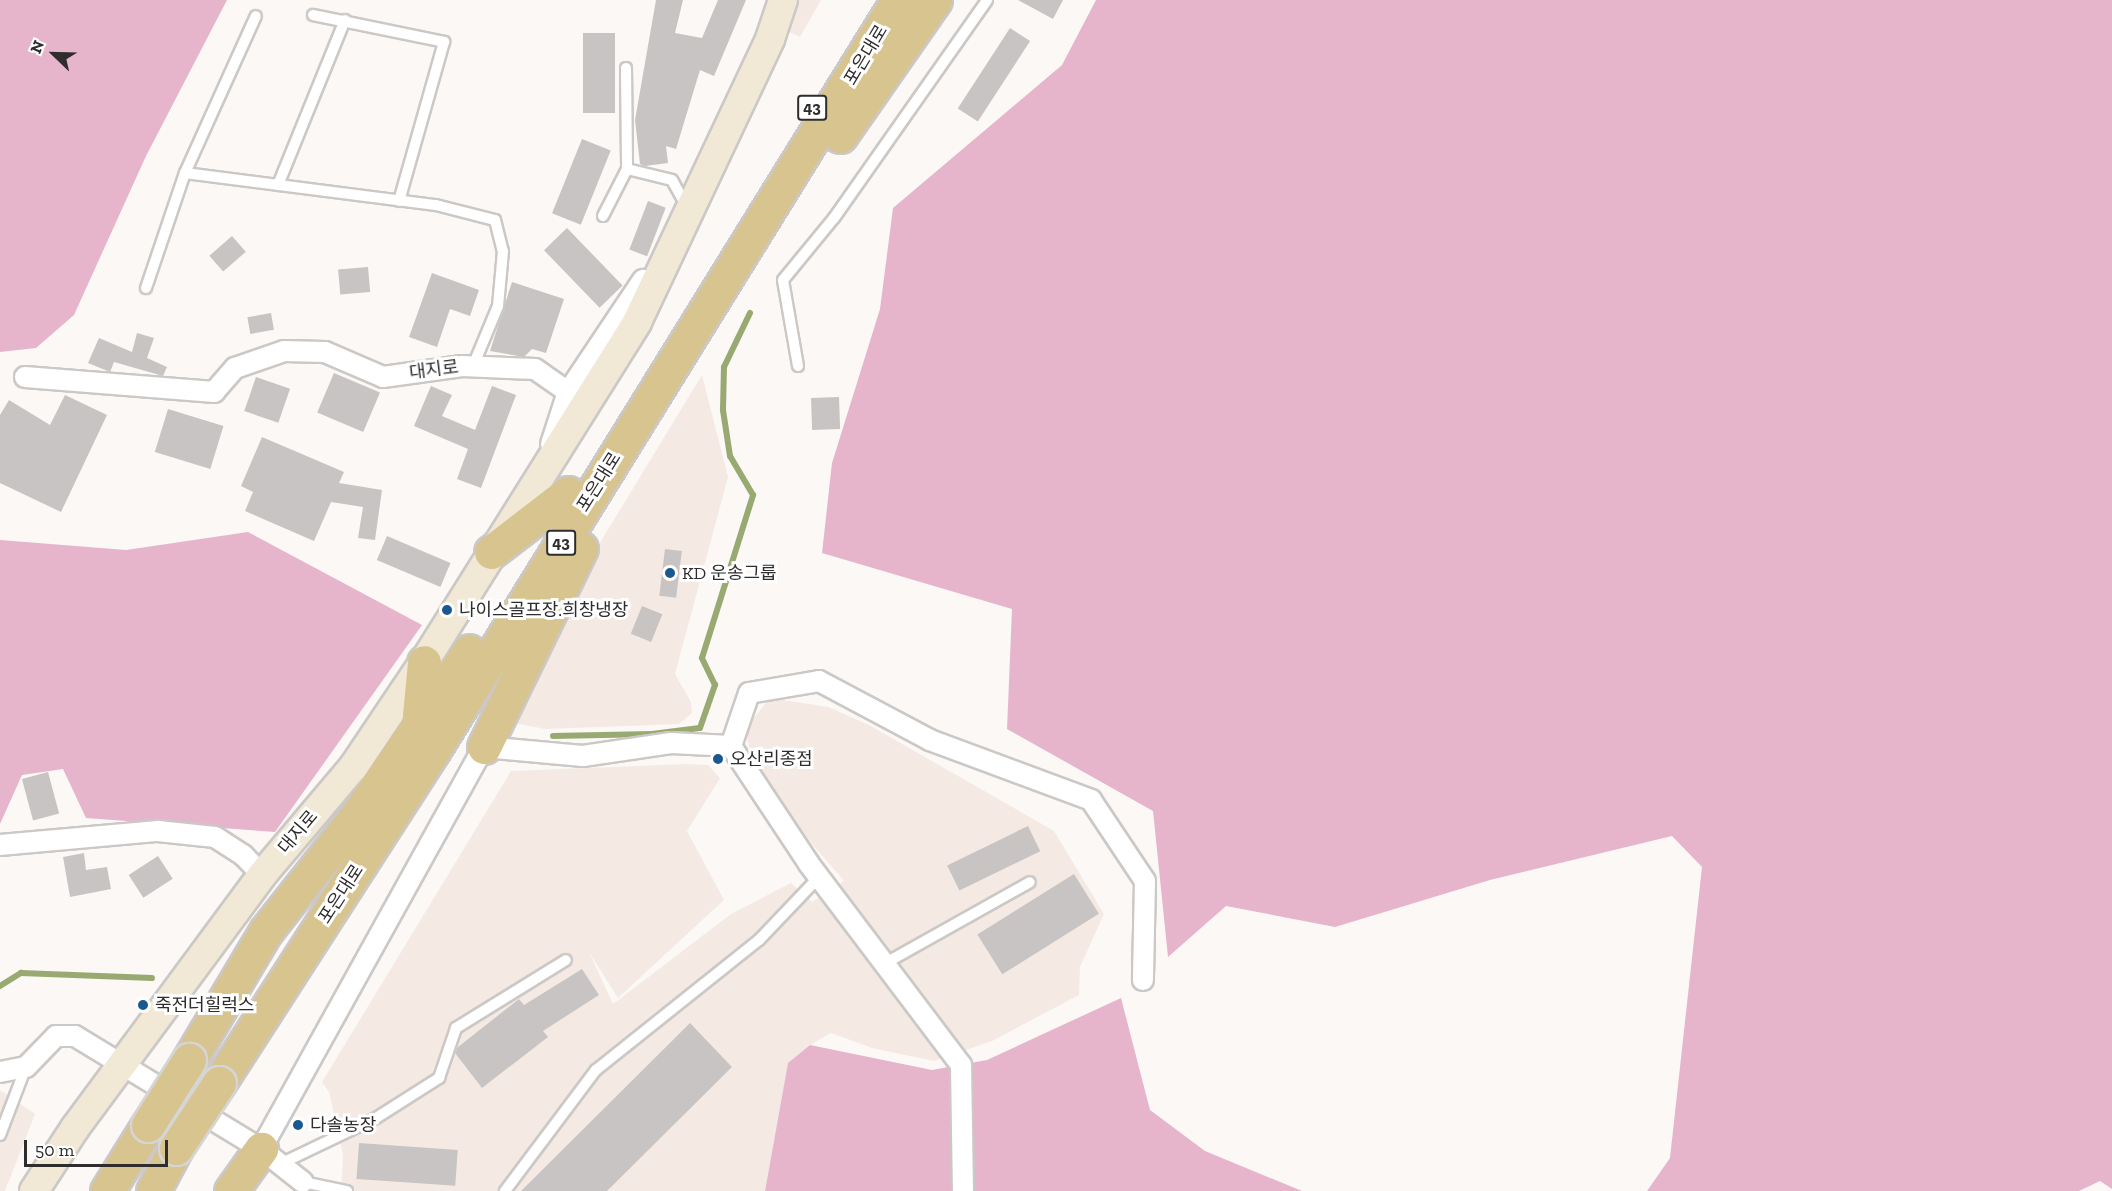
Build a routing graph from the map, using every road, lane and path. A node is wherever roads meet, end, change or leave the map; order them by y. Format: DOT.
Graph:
graph roads {
  1 [pos="783,0"];
  2 [pos="879,0"];
  3 [pos="898,0"];
  4 [pos="935,0"];
  5 [pos="987,0"];
  6 [pos="313,15"];
  7 [pos="256,16"];
  8 [pos="345,20"];
  9 [pos="770,39"];
  10 [pos="626,68"];
  11 [pos="627,169"];
  12 [pos="185,173"];
  13 [pos="811,175"];
  14 [pos="278,185"];
  15 [pos="399,201"];
  16 [pos="684,202"];
  17 [pos="768,213"];
  18 [pos="603,216"];
  19 [pos="146,288"];
  20 [pos="700,319"];
  21 [pos="692,355"];
  22 [pos="473,366"];
  23 [pos="798,366"];
  24 [pos="25,376"];
  25 [pos="568,392"];
  26 [pos="547,461"];
  27 [pos="568,493"];
  28 [pos="491,552"];
  29 [pos="424,662"];
  30 [pos="417,728"];
  31 [pos="731,746"];
  32 [pos="484,747"];
  33 [pos="0,845"];
  34 [pos="262,875"];
  35 [pos="819,877"];
  36 [pos="1030,882"];
  37 [pos="566,960"];
  38 [pos="884,964"];
  39 [pos="1143,980"];
  40 [pos="124,1066"];
  41 [pos="26,1067"];
  42 [pos="0,1072"];
  43 [pos="0,1135"];
  44 [pos="271,1157"];
  45 [pos="305,1187"];
  46 [pos="34,1191"];
  47 [pos="107,1191"];
  48 [pos="153,1191"];
  49 [pos="231,1191"];
  50 [pos="347,1191"];
  51 [pos="505,1191"];
  52 [pos="963,1191"];
  1 -- 9 [label="main road, 대지로"];
  2 -- 27 [label="highway, 포은대로 / 43"];
  3 -- 17 [label="highway, 포은대로 / 43"];
  4 -- 13 [label="highway"];
  5 -- 23 [label="lane"];
  6 -- 8 [label="lane"];
  7 -- 12 [label="lane"];
  8 -- 14 [label="lane"];
  8 -- 15 [label="lane"];
  9 -- 16 [label="street, 대지로"];
  9 -- 26 [label="main road, 대지로"];
  10 -- 11 [label="lane"];
  11 -- 16 [label="lane"];
  11 -- 18 [label="lane"];
  12 -- 14 [label="lane"];
  12 -- 19 [label="lane"];
  13 -- 17 [label="highway"];
  13 -- 21 [label="highway"];
  14 -- 15 [label="lane"];
  15 -- 22 [label="lane"];
  16 -- 25 [label="street, 대지로"];
  17 -- 20 [label="highway, 포은대로 / 43"];
  20 -- 21 [label="highway"];
  20 -- 48 [label="highway, 포은대로 / 43, bridge"];
  21 -- 32 [label="highway"];
  22 -- 24 [label="street, 대지로"];
  22 -- 25 [label="street, 대지로"];
  25 -- 26 [label="street, 대지로"];
  26 -- 28 [label="main road, 대지로"];
  27 -- 28 [label="highway"];
  27 -- 30 [label="highway, 포은대로 / 43"];
  28 -- 29 [label="main road, 대지로"];
  29 -- 30 [label="highway"];
  29 -- 34 [label="main road, 대지로"];
  30 -- 47 [label="highway, 포은대로 / 43, bridge"];
  31 -- 32 [label="street"];
  31 -- 35 [label="street"];
  31 -- 39 [label="street"];
  32 -- 44 [label="street"];
  33 -- 34 [label="street"];
  34 -- 40 [label="main road, 대지로"];
  35 -- 38 [label="street"];
  35 -- 51 [label="lane"];
  36 -- 38 [label="lane"];
  37 -- 44 [label="lane"];
  38 -- 52 [label="street"];
  40 -- 41 [label="street"];
  40 -- 44 [label="street"];
  40 -- 46 [label="main road, 대지로"];
  41 -- 42 [label="street"];
  41 -- 43 [label="lane"];
  44 -- 45 [label="street"];
  44 -- 49 [label="highway"];
  45 -- 50 [label="lane"];
}
